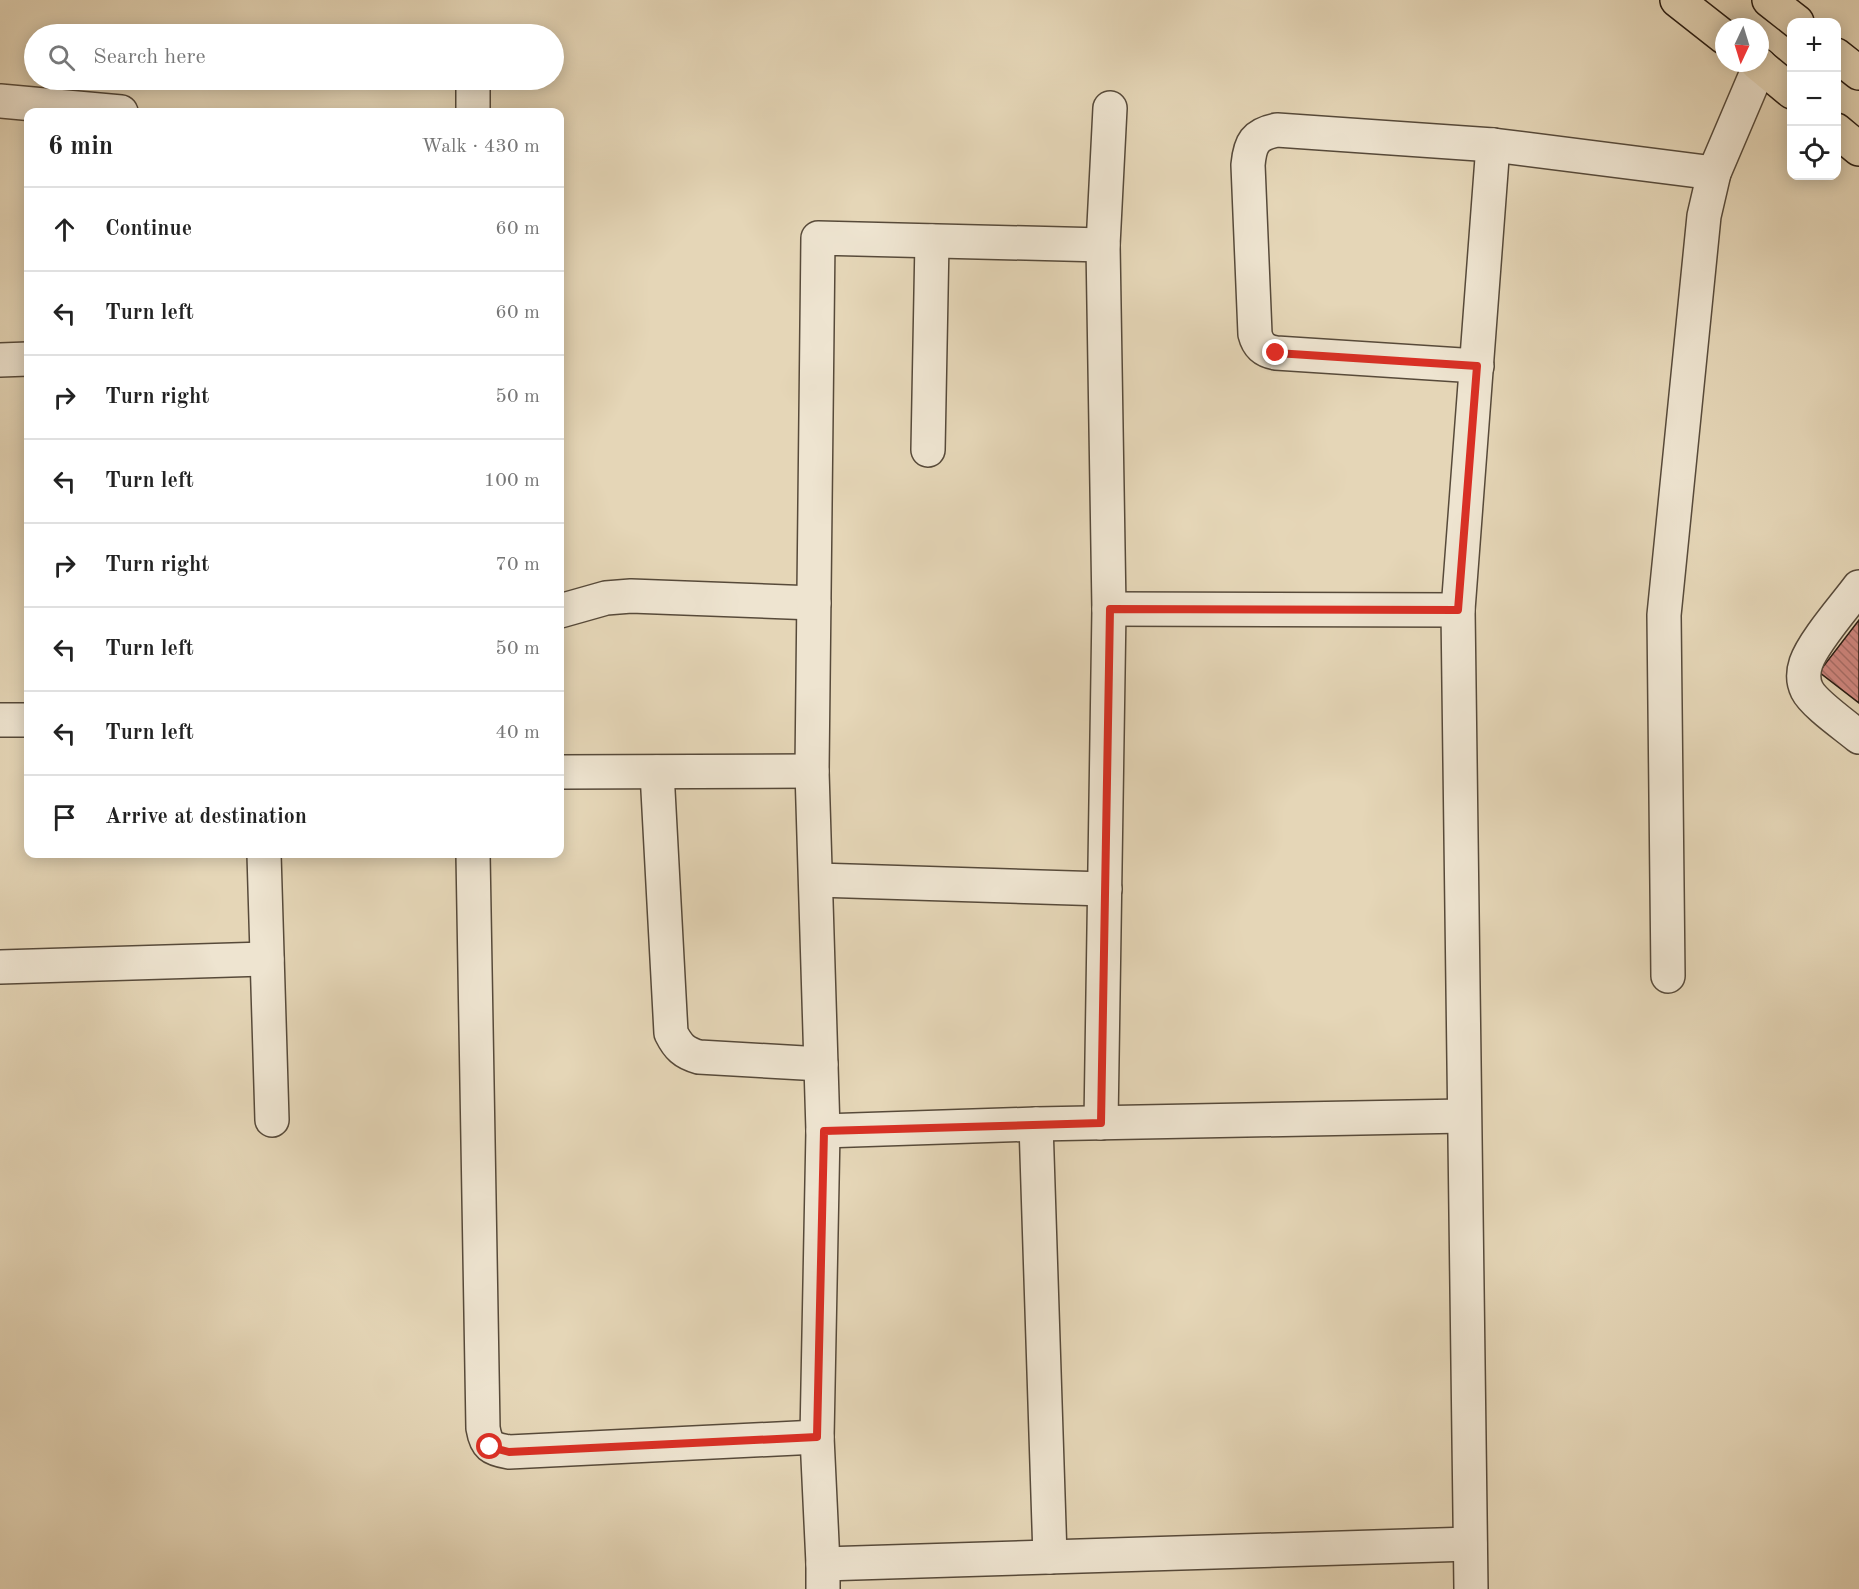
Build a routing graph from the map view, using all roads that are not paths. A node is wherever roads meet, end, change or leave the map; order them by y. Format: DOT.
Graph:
graph roads {
  1 [pos="1677,0"];
  2 [pos="1769,0"];
  3 [pos="1792,18"];
  4 [pos="1715,30"];
  5 [pos="1841,59"];
  6 [pos="1755,72"];
  7 [pos="1767,72"];
  8 [pos="1859,73"];
  9 [pos="1787,89"];
  10 [pos="473,90"];
  11 [pos="0,101"];
  12 [pos="77,108"];
  13 [pos="473,108"];
  14 [pos="1110,108"];
  15 [pos="1841,134"];
  16 [pos="1493,145"];
  17 [pos="1859,149"];
  18 [pos="1714,173"];
  19 [pos="932,241"];
  20 [pos="1103,245"];
  21 [pos="24,359"];
  22 [pos="0,360"];
  23 [pos="1477,366"];
  24 [pos="928,450"];
  25 [pos="1859,587"];
  26 [pos="814,603"];
  27 [pos="1110,609"];
  28 [pos="564,610"];
  29 [pos="1458,610"];
  30 [pos="0,720"];
  31 [pos="24,720"];
  32 [pos="1859,737"];
  33 [pos="812,771"];
  34 [pos="564,772"];
  35 [pos="657,772"];
  36 [pos="264,858"];
  37 [pos="473,858"];
  38 [pos="817,880"];
  39 [pos="1105,888"];
  40 [pos="267,959"];
  41 [pos="0,967"];
  42 [pos="1668,976"];
  43 [pos="821,1064"];
  44 [pos="1464,1116"];
  45 [pos="272,1120"];
  46 [pos="1101,1123"];
  47 [pos="1036,1124"];
  48 [pos="824,1131"];
  49 [pos="817,1437"];
  50 [pos="1470,1544"];
  51 [pos="1050,1557"];
  52 [pos="823,1576"];
  53 [pos="1471,1589"];
  1 -- 4 [label="highway"];
  2 -- 3 [label="highway"];
  5 -- 8 [label="highway"];
  6 -- 18 [label="street"];
  7 -- 9 [label="highway"];
  10 -- 13 [label="street"];
  11 -- 12 [label="street"];
  14 -- 20 [label="street"];
  15 -- 17 [label="highway"];
  16 -- 18 [label="street"];
  16 -- 23 [label="street"];
  16 -- 23 [label="street"];
  18 -- 42 [label="street"];
  19 -- 20 [label="street"];
  19 -- 24 [label="street"];
  19 -- 26 [label="street"];
  20 -- 27 [label="street"];
  21 -- 22 [label="street"];
  23 -- 29 [label="street"];
  25 -- 32 [label="street"];
  26 -- 28 [label="street"];
  26 -- 33 [label="street"];
  27 -- 29 [label="street"];
  27 -- 39 [label="street"];
  29 -- 44 [label="street"];
  30 -- 31 [label="street"];
  33 -- 35 [label="street"];
  33 -- 38 [label="street"];
  34 -- 35 [label="street"];
  35 -- 43 [label="street"];
  36 -- 40 [label="street"];
  37 -- 49 [label="street"];
  38 -- 39 [label="street"];
  38 -- 43 [label="street"];
  39 -- 46 [label="street"];
  40 -- 41 [label="street"];
  40 -- 45 [label="street"];
  43 -- 48 [label="street"];
  44 -- 46 [label="street"];
  44 -- 50 [label="street"];
  46 -- 47 [label="street"];
  47 -- 48 [label="street"];
  47 -- 51 [label="street"];
  48 -- 49 [label="street"];
  49 -- 52 [label="street"];
  50 -- 51 [label="street"];
  50 -- 53 [label="street"];
  51 -- 52 [label="street"];
}
